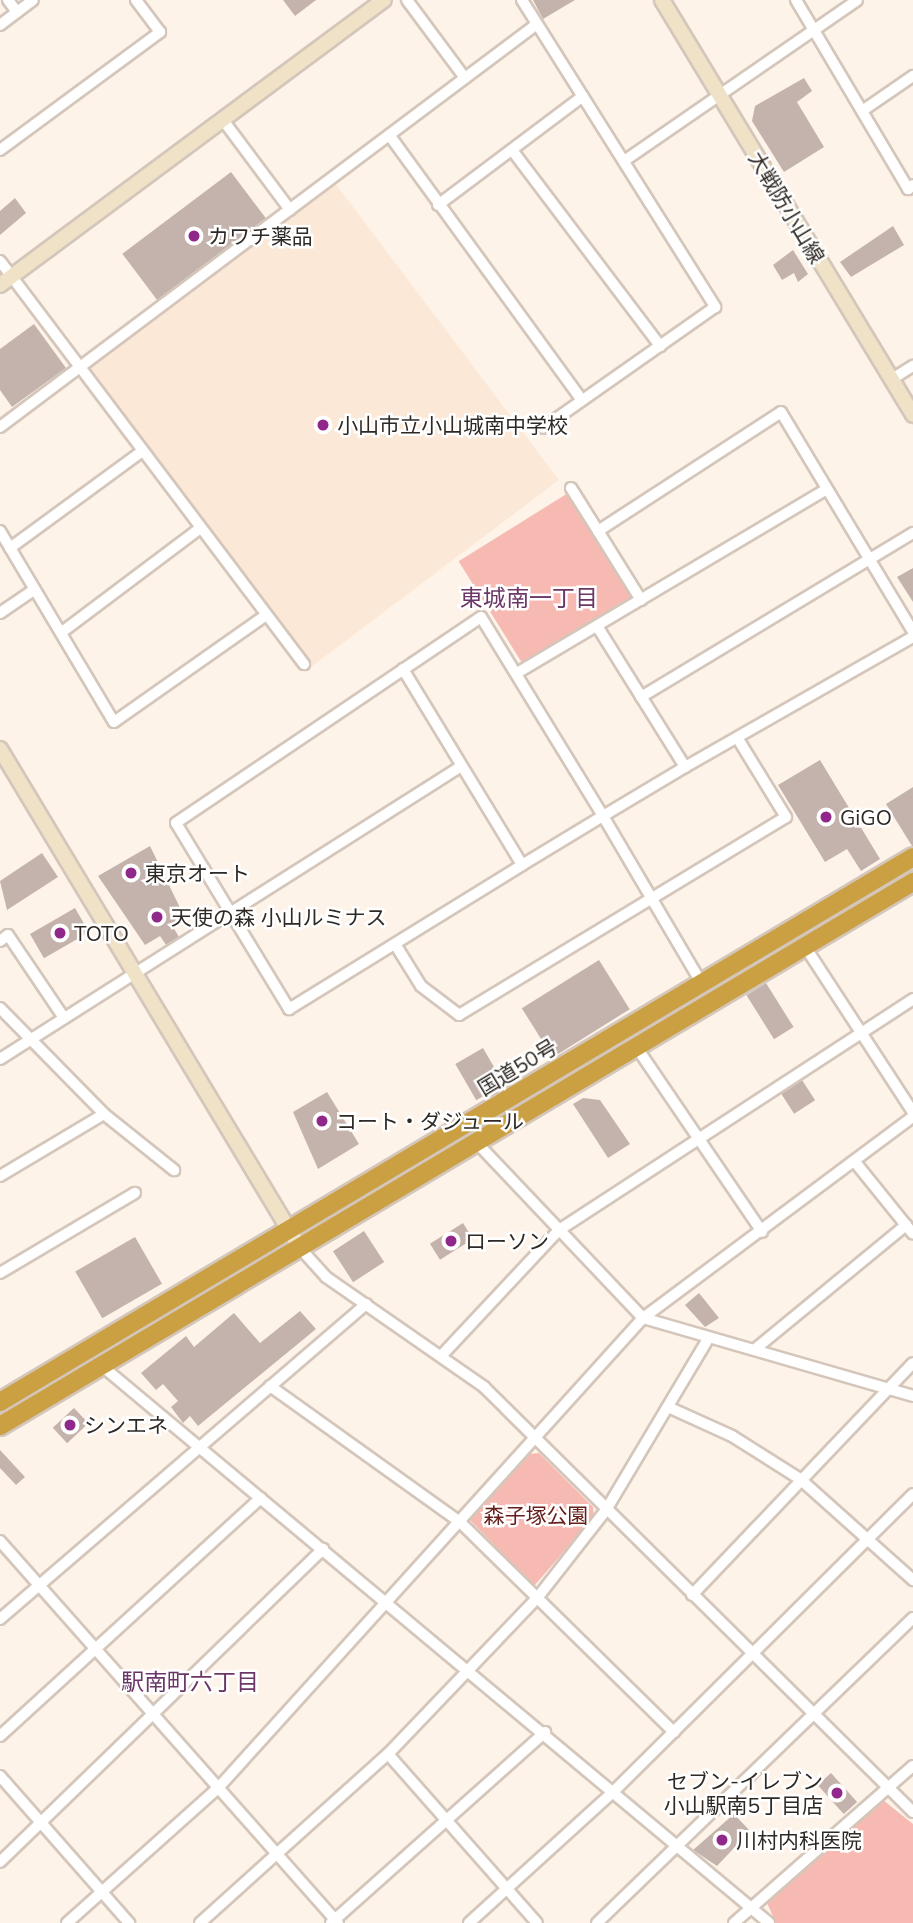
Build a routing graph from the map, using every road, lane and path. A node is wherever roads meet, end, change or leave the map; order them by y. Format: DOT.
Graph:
graph roads {
  1 [pos="8,0"];
  2 [pos="33,0"];
  3 [pos="136,0"];
  4 [pos="384,0"];
  5 [pos="407,0"];
  6 [pos="522,0"];
  7 [pos="662,0"];
  8 [pos="796,0"];
  9 [pos="857,0"];
  10 [pos="17,12"];
  11 [pos="537,24"];
  12 [pos="0,25"];
  13 [pos="814,30"];
  14 [pos="913,76"];
  15 [pos="465,78"];
  16 [pos="718,94"];
  17 [pos="583,96"];
  18 [pos="862,111"];
  19 [pos="223,120"];
  20 [pos="390,136"];
  21 [pos="512,149"];
  22 [pos="0,150"];
  23 [pos="624,161"];
  24 [pos="913,185"];
  25 [pos="438,205"];
  26 [pos="290,210"];
  27 [pos="0,261"];
  28 [pos="6,281"];
  29 [pos="660,346"];
  30 [pos="913,366"];
  31 [pos="80,368"];
  32 [pos="892,379"];
  33 [pos="582,400"];
  34 [pos="913,415"];
  35 [pos="0,427"];
  36 [pos="543,428"];
  37 [pos="141,452"];
  38 [pos="571,488"];
  39 [pos="825,490"];
  40 [pos="199,529"];
  41 [pos="0,531"];
  42 [pos="598,531"];
  43 [pos="913,533"];
  44 [pos="10,548"];
  45 [pos="870,560"];
  46 [pos="35,589"];
  47 [pos="641,600"];
  48 [pos="0,613"];
  49 [pos="265,616"];
  50 [pos="597,626"];
  51 [pos="62,632"];
  52 [pos="913,634"];
  53 [pos="304,664"];
  54 [pos="403,669"];
  55 [pos="517,673"];
  56 [pos="641,697"];
  57 [pos="738,738"];
  58 [pos="0,749"];
  59 [pos="460,767"];
  60 [pos="685,767"];
  61 [pos="603,816"];
  62 [pos="913,857"];
  63 [pos="522,865"];
  64 [pos="913,882"];
  65 [pos="651,900"];
  66 [pos="230,914"];
  67 [pos="0,941"];
  68 [pos="395,944"];
  69 [pos="804,945"];
  70 [pos="136,974"];
  71 [pos="702,984"];
  72 [pos="913,999"];
  73 [pos="0,1008"];
  74 [pos="64,1018"];
  75 [pos="863,1032"];
  76 [pos="31,1039"];
  77 [pos="635,1045"];
  78 [pos="0,1059"];
  79 [pos="104,1114"];
  80 [pos="913,1115"];
  81 [pos="701,1138"];
  82 [pos="477,1143"];
  83 [pos="855,1162"];
  84 [pos="174,1170"];
  85 [pos="0,1176"];
  86 [pos="135,1193"];
  87 [pos="906,1225"];
  88 [pos="288,1229"];
  89 [pos="559,1230"];
  90 [pos="762,1231"];
  91 [pos="913,1234"];
  92 [pos="300,1248"];
  93 [pos="0,1273"];
  94 [pos="366,1304"];
  95 [pos="643,1318"];
  96 [pos="708,1339"];
  97 [pos="754,1350"];
  98 [pos="442,1355"];
  99 [pos="913,1363"];
  100 [pos="102,1366"];
  101 [pos="270,1386"];
  102 [pos="888,1386"];
  103 [pos="913,1396"];
  104 [pos="2,1397"];
  105 [pos="668,1407"];
  106 [pos="0,1426"];
  107 [pos="536,1438"];
  108 [pos="198,1446"];
  109 [pos="800,1479"];
  110 [pos="913,1494"];
  111 [pos="261,1498"];
  112 [pos="606,1510"];
  113 [pos="460,1521"];
  114 [pos="869,1540"];
  115 [pos="0,1541"];
  116 [pos="323,1549"];
  117 [pos="913,1580"];
  118 [pos="40,1585"];
  119 [pos="692,1595"];
  120 [pos="538,1597"];
  121 [pos="386,1602"];
  122 [pos="913,1618"];
  123 [pos="0,1619"];
  124 [pos="98,1649"];
  125 [pos="753,1656"];
  126 [pos="468,1670"];
  127 [pos="154,1713"];
  128 [pos="813,1714"];
  129 [pos="545,1732"];
  130 [pos="674,1732"];
  131 [pos="0,1736"];
  132 [pos="388,1754"];
  133 [pos="913,1766"];
  134 [pos="0,1776"];
  135 [pos="219,1787"];
  136 [pos="888,1788"];
  137 [pos="614,1791"];
  138 [pos="913,1812"];
  139 [pos="446,1821"];
  140 [pos="40,1824"];
  141 [pos="682,1846"];
  142 [pos="277,1853"];
  143 [pos="0,1862"];
  144 [pos="507,1889"];
  145 [pos="102,1893"];
  146 [pos="754,1906"];
  147 [pos="335,1922"];
  148 [pos="67,1923"];
  149 [pos="129,1923"];
  150 [pos="200,1923"];
  151 [pos="469,1923"];
  152 [pos="537,1923"];
  153 [pos="597,1923"];
  154 [pos="734,1923"];
  155 [pos="769,1923"];
  1 -- 10 [label="street"];
  2 -- 10 [label="street"];
  3 -- 22 [label="street"];
  4 -- 19 [label="street"];
  5 -- 15 [label="street"];
  6 -- 11 [label="street"];
  7 -- 16 [label="street, 大戦防小山線"];
  8 -- 13 [label="street"];
  9 -- 13 [label="street"];
  10 -- 12 [label="street"];
  11 -- 15 [label="street"];
  11 -- 17 [label="street"];
  13 -- 16 [label="street"];
  13 -- 18 [label="street"];
  14 -- 18 [label="street"];
  15 -- 20 [label="street"];
  16 -- 23 [label="street"];
  16 -- 32 [label="street, 大戦防小山線"];
  17 -- 21 [label="street"];
  17 -- 23 [label="street"];
  18 -- 24 [label="street"];
  19 -- 26 [label="street"];
  19 -- 28 [label="street"];
  20 -- 25 [label="street"];
  20 -- 26 [label="street"];
  21 -- 25 [label="street"];
  21 -- 29 [label="street"];
  23 -- 29 [label="street"];
  25 -- 33 [label="street"];
  26 -- 31 [label="street"];
  27 -- 28 [label="street"];
  28 -- 31 [label="street"];
  29 -- 33 [label="street"];
  30 -- 32 [label="street"];
  31 -- 35 [label="street"];
  31 -- 37 [label="street"];
  32 -- 34 [label="street, 大戦防小山線"];
  33 -- 36 [label="street"];
  37 -- 40 [label="street"];
  37 -- 44 [label="street"];
  38 -- 42 [label="street"];
  39 -- 42 [label="street"];
  39 -- 45 [label="street"];
  39 -- 47 [label="street"];
  40 -- 49 [label="street"];
  40 -- 51 [label="street"];
  41 -- 44 [label="street"];
  42 -- 47 [label="street"];
  43 -- 45 [label="street"];
  44 -- 46 [label="street"];
  45 -- 52 [label="street"];
  45 -- 56 [label="street"];
  46 -- 48 [label="street"];
  46 -- 51 [label="street"];
  47 -- 50 [label="street"];
  49 -- 51 [label="street"];
  49 -- 53 [label="street"];
  50 -- 55 [label="street"];
  50 -- 56 [label="street"];
  52 -- 57 [label="street"];
  54 -- 55 [label="street"];
  54 -- 59 [label="street"];
  54 -- 66 [label="street"];
  55 -- 61 [label="street"];
  56 -- 60 [label="street"];
  57 -- 60 [label="street"];
  57 -- 65 [label="street"];
  58 -- 70 [label="street"];
  59 -- 63 [label="street"];
  59 -- 66 [label="street"];
  60 -- 61 [label="street"];
  61 -- 63 [label="street"];
  61 -- 65 [label="street"];
  62 -- 71 [label="highway, 国道50号"];
  63 -- 68 [label="street"];
  64 -- 69 [label="highway, 国道50号"];
  65 -- 68 [label="street"];
  65 -- 71 [label="street"];
  66 -- 68 [label="street"];
  66 -- 70 [label="street"];
  67 -- 74 [label="street"];
  69 -- 75 [label="street"];
  69 -- 77 [label="highway, 国道50号"];
  70 -- 74 [label="street"];
  70 -- 88 [label="street"];
  71 -- 88 [label="highway, 国道50号"];
  72 -- 75 [label="street"];
  73 -- 76 [label="street"];
  74 -- 76 [label="street"];
  75 -- 80 [label="street"];
  75 -- 81 [label="street"];
  76 -- 78 [label="street"];
  76 -- 79 [label="street"];
  77 -- 81 [label="street"];
  77 -- 82 [label="highway, 国道50号"];
  79 -- 84 [label="street"];
  79 -- 85 [label="street"];
  80 -- 83 [label="street"];
  81 -- 89 [label="street"];
  81 -- 90 [label="street"];
  82 -- 89 [label="street"];
  82 -- 92 [label="highway, 国道50号"];
  83 -- 87 [label="street"];
  83 -- 90 [label="street"];
  86 -- 93 [label="street"];
  87 -- 91 [label="street"];
  87 -- 97 [label="street"];
  88 -- 92 [label="street"];
  88 -- 104 [label="highway, 国道50号"];
  89 -- 95 [label="street"];
  89 -- 98 [label="street"];
  90 -- 95 [label="street"];
  92 -- 94 [label="street"];
  92 -- 100 [label="highway, 国道50号"];
  94 -- 98 [label="street"];
  94 -- 101 [label="street"];
  95 -- 96 [label="street"];
  95 -- 107 [label="street"];
  96 -- 97 [label="street"];
  96 -- 105 [label="street"];
  97 -- 102 [label="street"];
  98 -- 107 [label="street"];
  99 -- 102 [label="street"];
  100 -- 106 [label="highway, 国道50号"];
  100 -- 108 [label="street"];
  101 -- 108 [label="street"];
  101 -- 113 [label="street"];
  102 -- 103 [label="street"];
  102 -- 109 [label="street"];
  105 -- 109 [label="street"];
  105 -- 112 [label="street"];
  107 -- 112 [label="street"];
  107 -- 113 [label="street"];
  108 -- 111 [label="street"];
  108 -- 118 [label="street"];
  109 -- 114 [label="street"];
  109 -- 119 [label="street"];
  110 -- 114 [label="street"];
  111 -- 116 [label="street"];
  111 -- 124 [label="street"];
  112 -- 119 [label="street"];
  112 -- 120 [label="street"];
  113 -- 120 [label="street"];
  113 -- 121 [label="street"];
  114 -- 117 [label="street"];
  114 -- 125 [label="street"];
  115 -- 118 [label="street"];
  116 -- 121 [label="street"];
  116 -- 127 [label="street"];
  118 -- 123 [label="street"];
  118 -- 124 [label="street"];
  119 -- 125 [label="street"];
  120 -- 126 [label="street"];
  120 -- 130 [label="street"];
  121 -- 126 [label="street"];
  121 -- 135 [label="street"];
  122 -- 128 [label="street"];
  124 -- 127 [label="street"];
  124 -- 131 [label="street"];
  125 -- 128 [label="street"];
  125 -- 130 [label="street"];
  126 -- 129 [label="street"];
  126 -- 132 [label="street"];
  127 -- 135 [label="street"];
  127 -- 140 [label="street"];
  128 -- 136 [label="street"];
  128 -- 141 [label="street"];
  129 -- 137 [label="street"];
  129 -- 139 [label="street"];
  130 -- 137 [label="street"];
  132 -- 139 [label="street"];
  132 -- 142 [label="street"];
  133 -- 136 [label="street"];
  134 -- 140 [label="street"];
  135 -- 142 [label="street"];
  135 -- 145 [label="street"];
  136 -- 138 [label="street"];
  136 -- 146 [label="street"];
  137 -- 141 [label="street"];
  137 -- 144 [label="street"];
  139 -- 144 [label="street"];
  139 -- 147 [label="street"];
  140 -- 143 [label="street"];
  140 -- 145 [label="street"];
  141 -- 146 [label="street"];
  141 -- 153 [label="street"];
  142 -- 147 [label="street"];
  142 -- 150 [label="street"];
  144 -- 151 [label="street"];
  144 -- 152 [label="street"];
  145 -- 148 [label="street"];
  145 -- 149 [label="street"];
  146 -- 154 [label="street"];
  146 -- 155 [label="street"];
}
